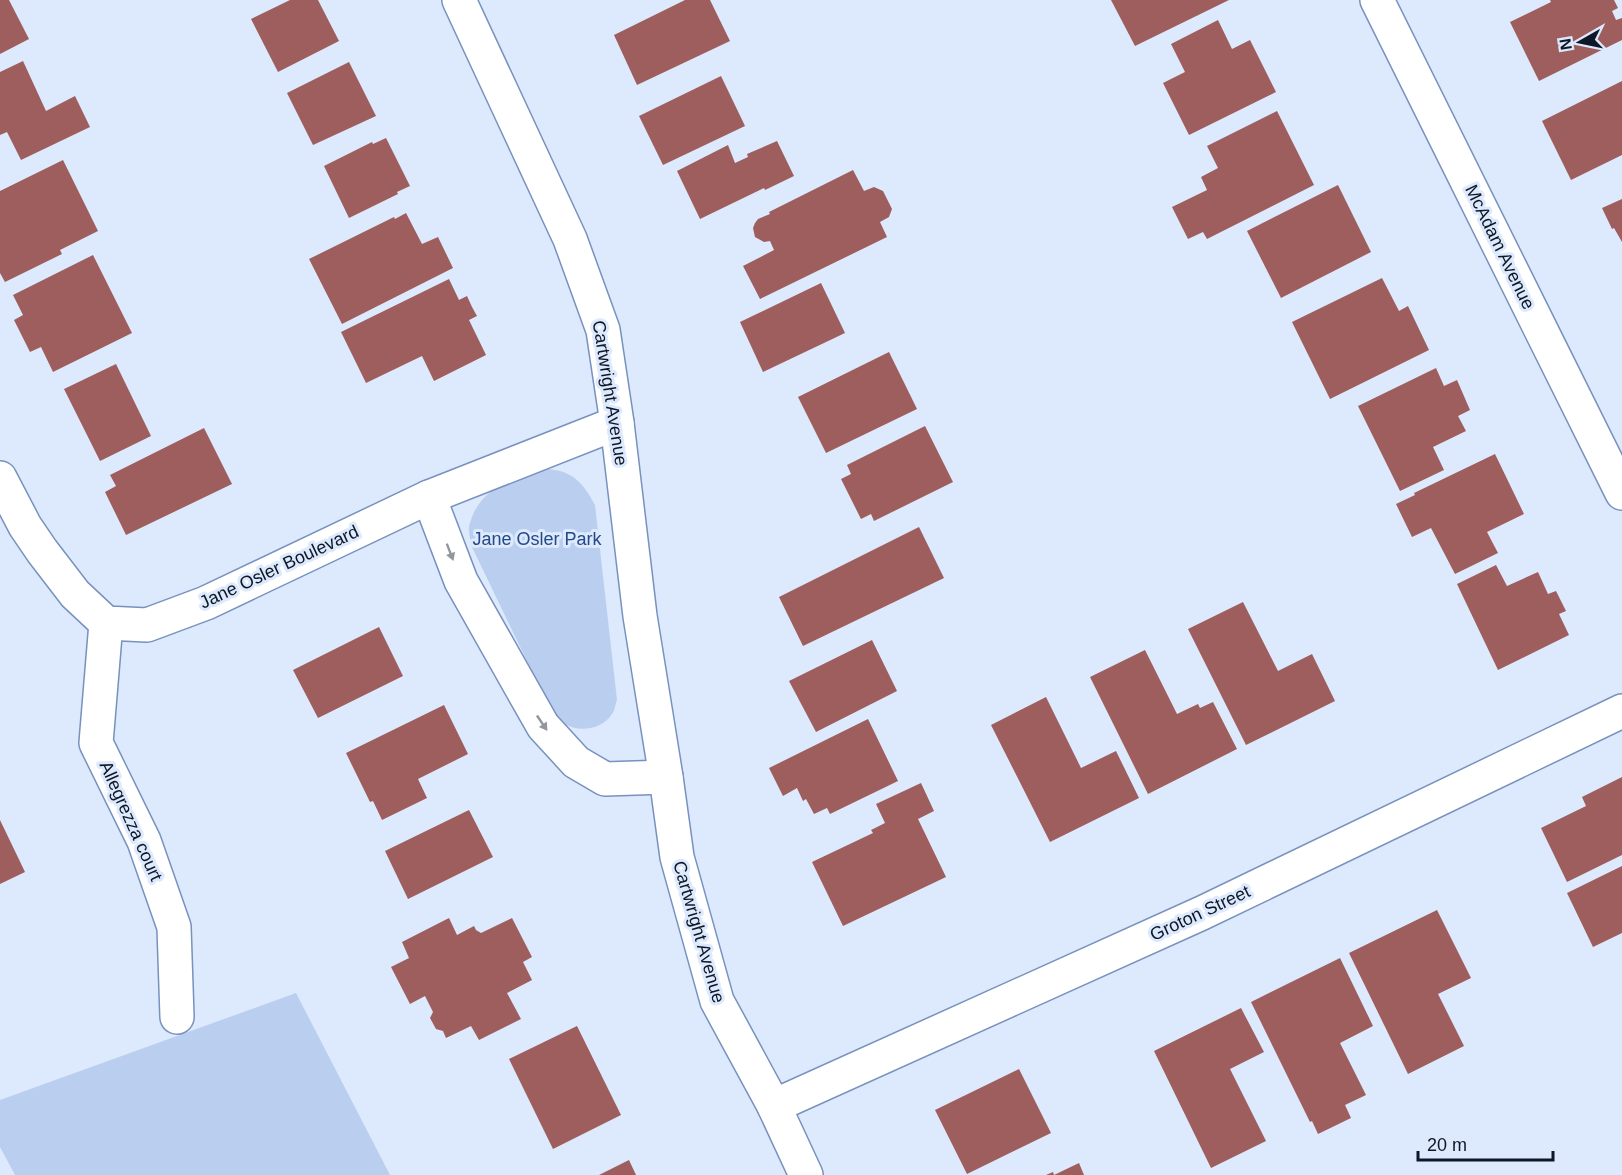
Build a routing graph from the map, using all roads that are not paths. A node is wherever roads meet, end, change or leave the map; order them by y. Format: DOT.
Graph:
graph roads {
  1 [pos="459,0"];
  2 [pos="1377,0"];
  3 [pos="617,423"];
  4 [pos="0,477"];
  5 [pos="1622,493"];
  6 [pos="429,497"];
  7 [pos="106,623"];
  8 [pos="1622,711"];
  9 [pos="666,777"];
  10 [pos="177,1017"];
  11 [pos="774,1106"];
  12 [pos="806,1175"];
  1 -- 3 [label="street, Cartwright Avenue"];
  2 -- 5 [label="street, McAdam Avenue"];
  3 -- 6 [label="street, Jane Osler Boulevard"];
  3 -- 9 [label="street, Cartwright Avenue"];
  4 -- 7 [label="street"];
  6 -- 7 [label="street, Jane Osler Boulevard"];
  6 -- 9 [label="street, one-way"];
  7 -- 10 [label="street, Allegrezza court"];
  8 -- 11 [label="street, Groton Street"];
  9 -- 11 [label="street, Cartwright Avenue"];
  11 -- 12 [label="street, Cartwright Avenue"];
}
